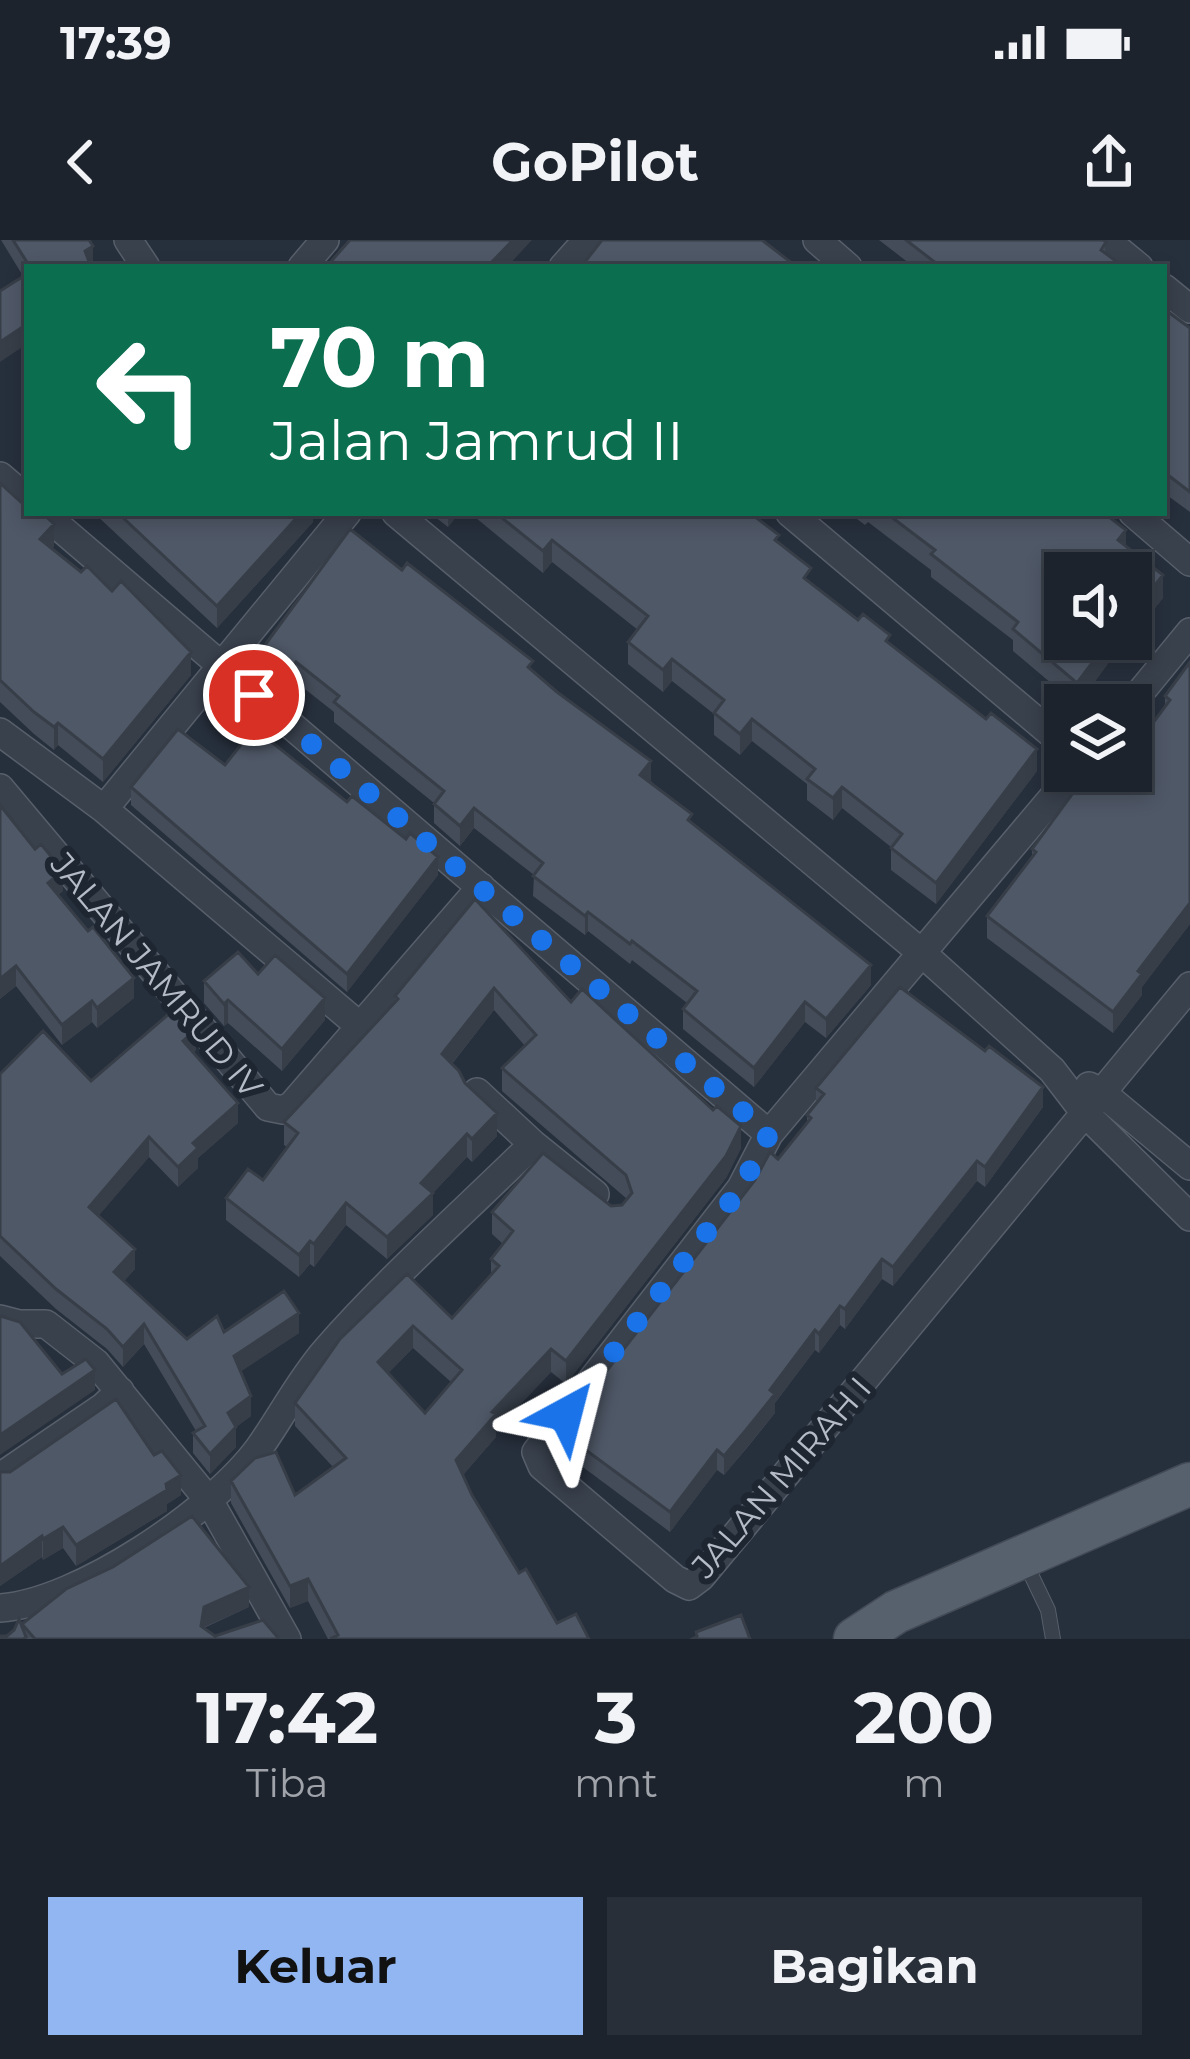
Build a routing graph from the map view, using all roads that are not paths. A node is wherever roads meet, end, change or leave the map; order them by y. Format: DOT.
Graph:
graph roads {
  1 [pos="326,240"];
  2 [pos="586,240"];
  3 [pos="817,240"];
  4 [pos="1106,240"];
  5 [pos="305,264"];
  6 [pos="566,264"];
  7 [pos="845,264"];
  8 [pos="1135,264"];
  9 [pos="0,476"];
  10 [pos="24,496"];
  11 [pos="46,516"];
  12 [pos="345,516"];
  13 [pos="400,516"];
  14 [pos="794,516"];
  15 [pos="1136,516"];
  16 [pos="1190,562"];
  17 [pos="1190,632"];
  18 [pos="221,668"];
  19 [pos="1147,684"];
  20 [pos="1044,727"];
  21 [pos="0,732"];
  22 [pos="0,788"];
  23 [pos="1058,792"];
  24 [pos="104,809"];
  25 [pos="482,887"];
  26 [pos="923,954"];
  27 [pos="1190,986"];
  28 [pos="362,1028"];
  29 [pos="477,1092"];
  30 [pos="1093,1102"];
  31 [pos="769,1134"];
  32 [pos="533,1144"];
  33 [pos="1190,1166"];
  34 [pos="615,1211"];
  35 [pos="1190,1217"];
  36 [pos="0,1319"];
  37 [pos="120,1391"];
  38 [pos="0,1477"];
  39 [pos="1190,1484"];
  40 [pos="210,1502"];
  41 [pos="1024,1560"];
  42 [pos="0,1608"];
  43 [pos="272,1626"];
  44 [pos="855,1639"];
  45 [pos="1053,1639"];
  1 -- 5 [label="street"];
  2 -- 6 [label="street"];
  3 -- 7 [label="street"];
  4 -- 8 [label="street"];
  9 -- 10 [label="street"];
  11 -- 18 [label="street"];
  12 -- 18 [label="street"];
  13 -- 26 [label="street"];
  14 -- 20 [label="street"];
  15 -- 16 [label="street"];
  17 -- 19 [label="street"];
  18 -- 24 [label="street"];
  18 -- 25 [label="street"];
  21 -- 24 [label="street"];
  22 -- 28 [label="street, JALAN JAMRUD IV"];
  23 -- 26 [label="street, JALAN MIRAH I"];
  24 -- 28 [label="street"];
  25 -- 28 [label="street"];
  25 -- 31 [label="street"];
  26 -- 30 [label="street"];
  26 -- 31 [label="street, JALAN MIRAH I"];
  27 -- 30 [label="street"];
  29 -- 32 [label="street"];
  30 -- 31 [label="street, JALAN MIRAH I"];
  30 -- 33 [label="street"];
  30 -- 35 [label="street"];
  32 -- 34 [label="street"];
  32 -- 40 [label="street"];
  36 -- 37 [label="street"];
  37 -- 38 [label="street"];
  37 -- 40 [label="street"];
  39 -- 41 [label="main road"];
  40 -- 42 [label="street"];
  40 -- 43 [label="street"];
  41 -- 44 [label="main road"];
  41 -- 45 [label="lane"];
}
